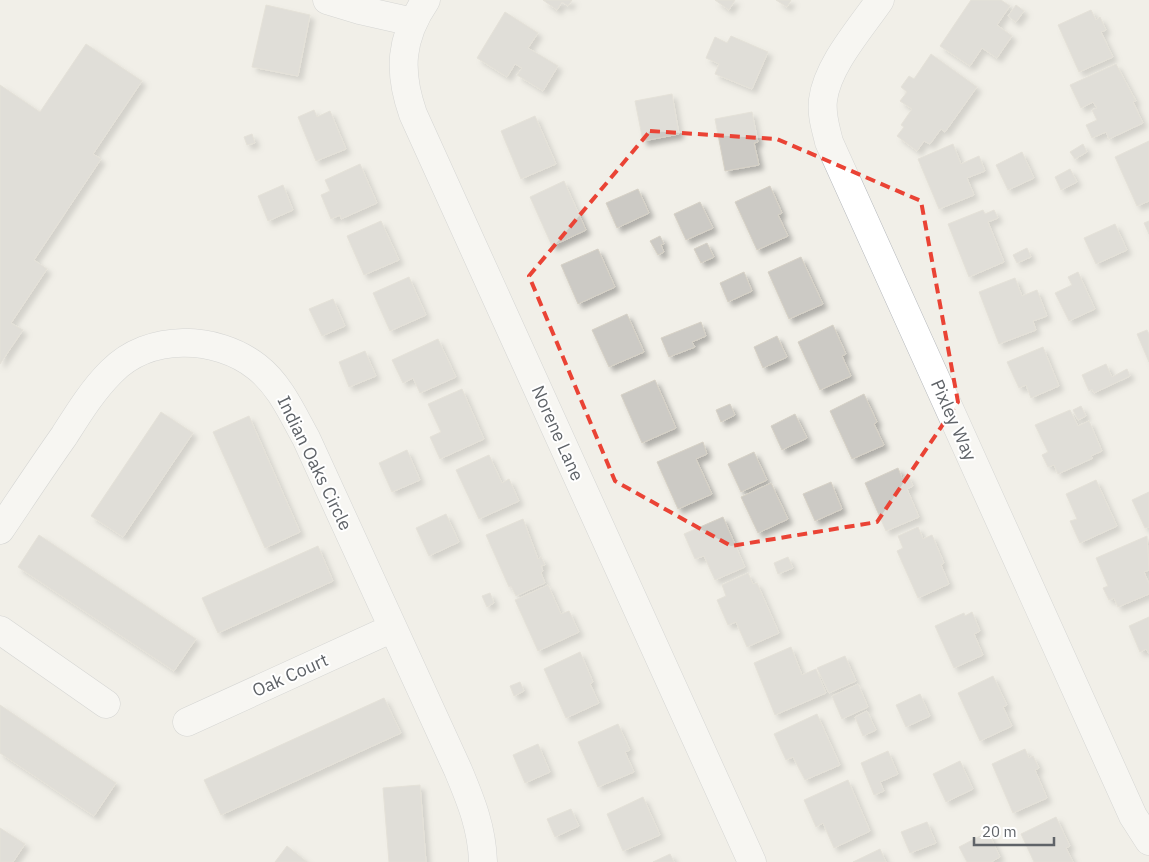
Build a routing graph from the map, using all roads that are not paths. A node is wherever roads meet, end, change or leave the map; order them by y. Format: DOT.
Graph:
graph roads {
  1 [pos="327,0"];
  2 [pos="880,0"];
  3 [pos="419,11"];
  4 [pos="0,530"];
  5 [pos="393,628"];
  6 [pos="0,630"];
  7 [pos="106,704"];
  8 [pos="187,722"];
  9 [pos="1149,841"];
  10 [pos="483,862"];
  11 [pos="752,862"];
  1 -- 3 [label="street"];
  2 -- 9 [label="street, Pixley Way"];
  3 -- 11 [label="street, Norene Lane"];
  4 -- 5 [label="street, Indian Oaks Circle"];
  5 -- 8 [label="street, Oak Court"];
  5 -- 10 [label="street, Indian Oaks Circle"];
  6 -- 7 [label="street"];
}
